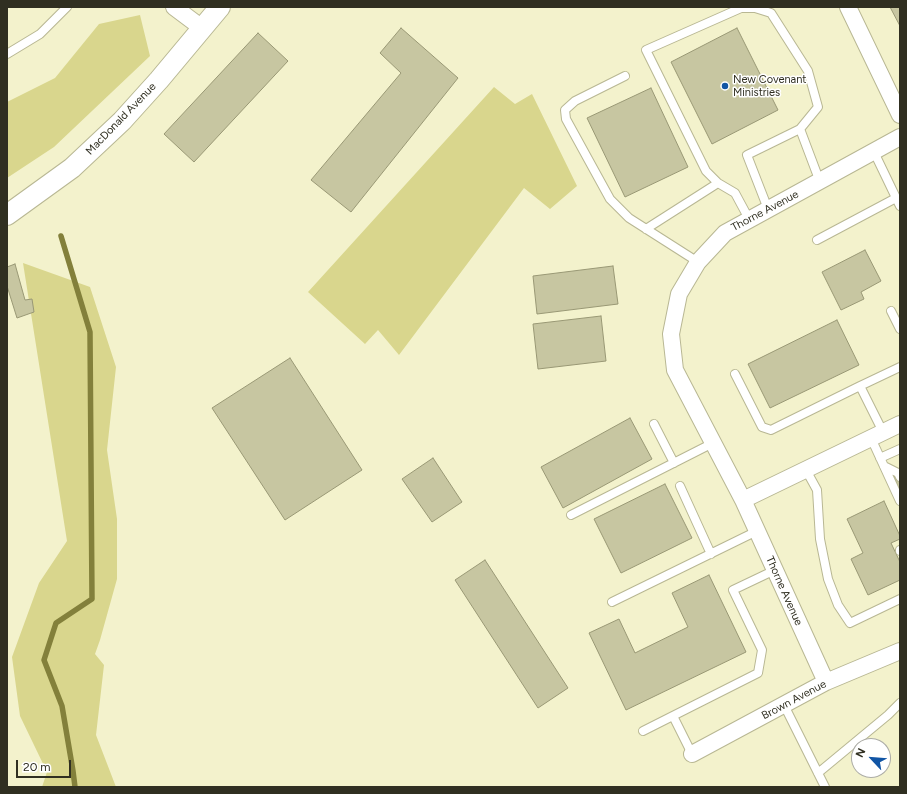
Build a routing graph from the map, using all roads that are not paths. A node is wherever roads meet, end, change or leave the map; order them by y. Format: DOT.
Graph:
graph roads {
  1 [pos="67,7"];
  2 [pos="174,7"];
  3 [pos="220,7"];
  4 [pos="848,7"];
  5 [pos="202,28"];
  6 [pos="7,54"];
  7 [pos="625,76"];
  8 [pos="900,115"];
  9 [pos="800,129"];
  10 [pos="900,137"];
  11 [pos="874,152"];
  12 [pos="820,182"];
  13 [pos="718,183"];
  14 [pos="896,198"];
  15 [pos="900,206"];
  16 [pos="768,210"];
  17 [pos="7,215"];
  18 [pos="749,220"];
  19 [pos="646,229"];
  20 [pos="817,240"];
  21 [pos="698,262"];
  22 [pos="891,311"];
  23 [pos="900,329"];
  24 [pos="900,368"];
  25 [pos="735,374"];
  26 [pos="860,386"];
  27 [pos="654,424"];
  28 [pos="900,424"];
  29 [pos="877,435"];
  30 [pos="713,443"];
  31 [pos="900,449"];
  32 [pos="882,462"];
  33 [pos="674,463"];
  34 [pos="806,470"];
  35 [pos="900,477"];
  36 [pos="680,486"];
  37 [pos="743,500"];
  38 [pos="900,501"];
  39 [pos="571,515"];
  40 [pos="757,531"];
  41 [pos="711,554"];
  42 [pos="775,570"];
  43 [pos="900,599"];
  44 [pos="612,602"];
  45 [pos="900,651"];
  46 [pos="826,682"];
  47 [pos="900,703"];
  48 [pos="784,705"];
  49 [pos="673,716"];
  50 [pos="643,731"];
  51 [pos="692,754"];
  52 [pos="818,773"];
  53 [pos="825,787"];
  1 -- 6 [label="lane"];
  2 -- 5 [label="street"];
  3 -- 5 [label="street, MacDonald Avenue"];
  4 -- 8 [label="street"];
  5 -- 17 [label="street, MacDonald Avenue"];
  7 -- 19 [label="lane"];
  9 -- 12 [label="lane"];
  9 -- 13 [label="lane"];
  9 -- 16 [label="lane"];
  10 -- 11 [label="street, Thorne Avenue"];
  11 -- 12 [label="street, Thorne Avenue"];
  11 -- 14 [label="lane"];
  12 -- 16 [label="street, Thorne Avenue"];
  13 -- 18 [label="lane"];
  13 -- 19 [label="lane"];
  14 -- 15 [label="lane"];
  14 -- 20 [label="lane"];
  16 -- 18 [label="street, Thorne Avenue"];
  18 -- 21 [label="street, Thorne Avenue"];
  19 -- 21 [label="lane"];
  21 -- 30 [label="street, Thorne Avenue"];
  22 -- 23 [label="lane"];
  24 -- 26 [label="lane"];
  25 -- 26 [label="lane"];
  26 -- 29 [label="lane"];
  27 -- 33 [label="lane"];
  28 -- 29 [label="street"];
  29 -- 32 [label="lane"];
  29 -- 34 [label="street"];
  30 -- 33 [label="lane"];
  30 -- 37 [label="street, Thorne Avenue"];
  31 -- 32 [label="lane"];
  32 -- 35 [label="lane"];
  32 -- 38 [label="lane"];
  33 -- 39 [label="lane"];
  34 -- 37 [label="street"];
  34 -- 43 [label="lane"];
  36 -- 41 [label="lane"];
  37 -- 40 [label="street, Thorne Avenue"];
  40 -- 41 [label="lane"];
  40 -- 42 [label="street, Thorne Avenue"];
  41 -- 44 [label="lane"];
  42 -- 46 [label="street, Thorne Avenue"];
  42 -- 49 [label="lane"];
  45 -- 46 [label="street, Brown Avenue"];
  46 -- 48 [label="street, Brown Avenue"];
  47 -- 52 [label="lane"];
  48 -- 51 [label="street, Brown Avenue"];
  48 -- 52 [label="lane"];
  49 -- 50 [label="lane"];
  49 -- 51 [label="lane"];
  52 -- 53 [label="lane"];
}
